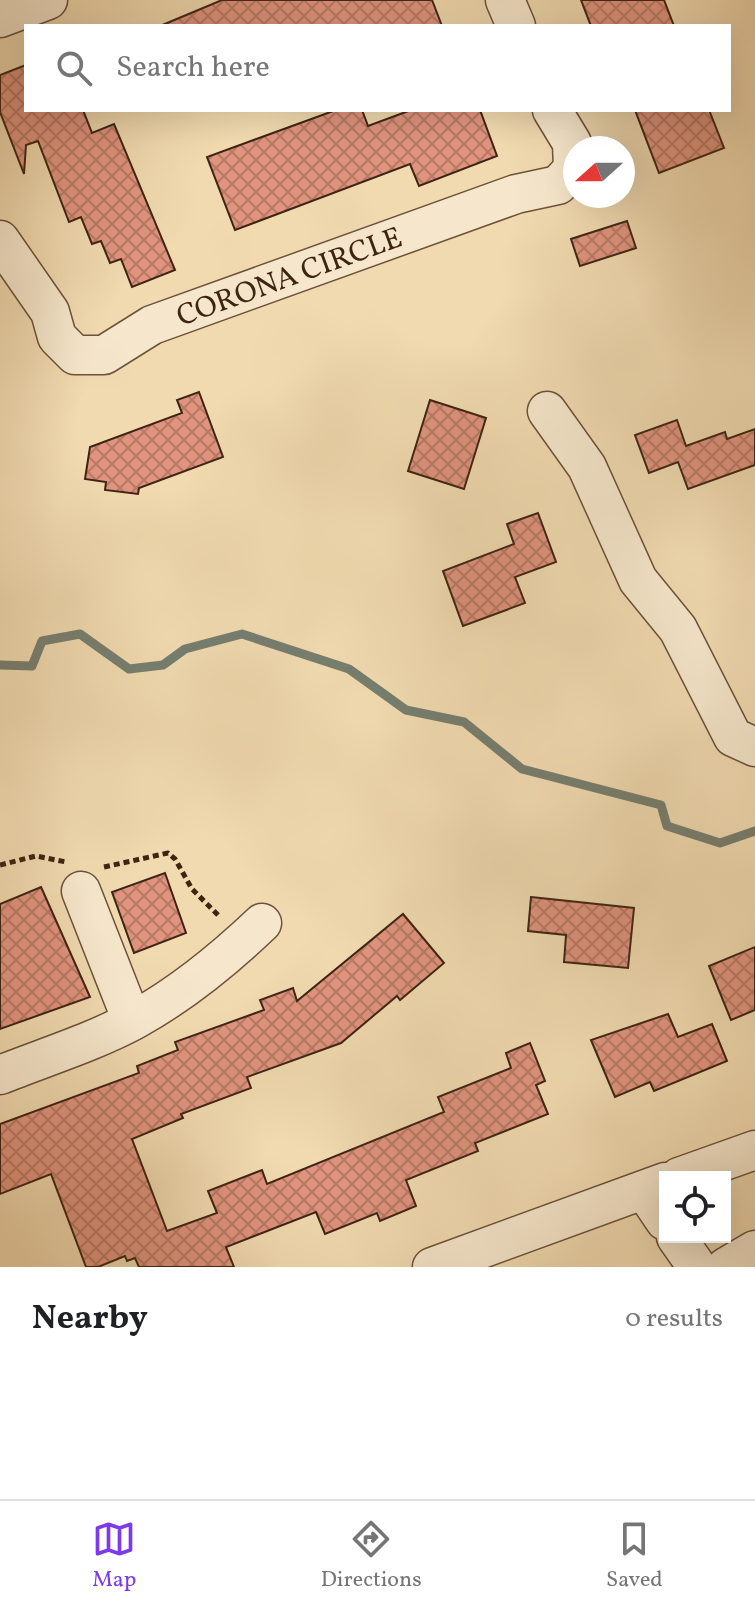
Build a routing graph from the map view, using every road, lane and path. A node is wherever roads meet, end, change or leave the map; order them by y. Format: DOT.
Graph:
graph roads {
  1 [pos="48,0"];
  2 [pos="505,0"];
  3 [pos="0,18"];
  4 [pos="515,24"];
  5 [pos="553,112"];
  6 [pos="0,240"];
  7 [pos="547,411"];
  8 [pos="755,747"];
  9 [pos="0,865"];
  10 [pos="82,873"];
  11 [pos="253,931"];
  12 [pos="132,1021"];
  13 [pos="0,1075"];
  14 [pos="755,1150"];
  15 [pos="696,1171"];
  16 [pos="654,1186"];
  17 [pos="680,1243"];
  18 [pos="755,1250"];
  19 [pos="432,1267"];
  20 [pos="697,1267"];
  21 [pos="726,1267"];
  1 -- 3 [label="street"];
  2 -- 4 [label="street"];
  5 -- 6 [label="street, CORONA CIRCLE"];
  7 -- 8 [label="street"];
  9 -- 10 [label="path"];
  10 -- 11 [label="path"];
  10 -- 12 [label="street"];
  11 -- 12 [label="street"];
  12 -- 13 [label="street"];
  14 -- 15 [label="street"];
  16 -- 19 [label="street"];
  17 -- 20 [label="street"];
  18 -- 21 [label="street"];
}
